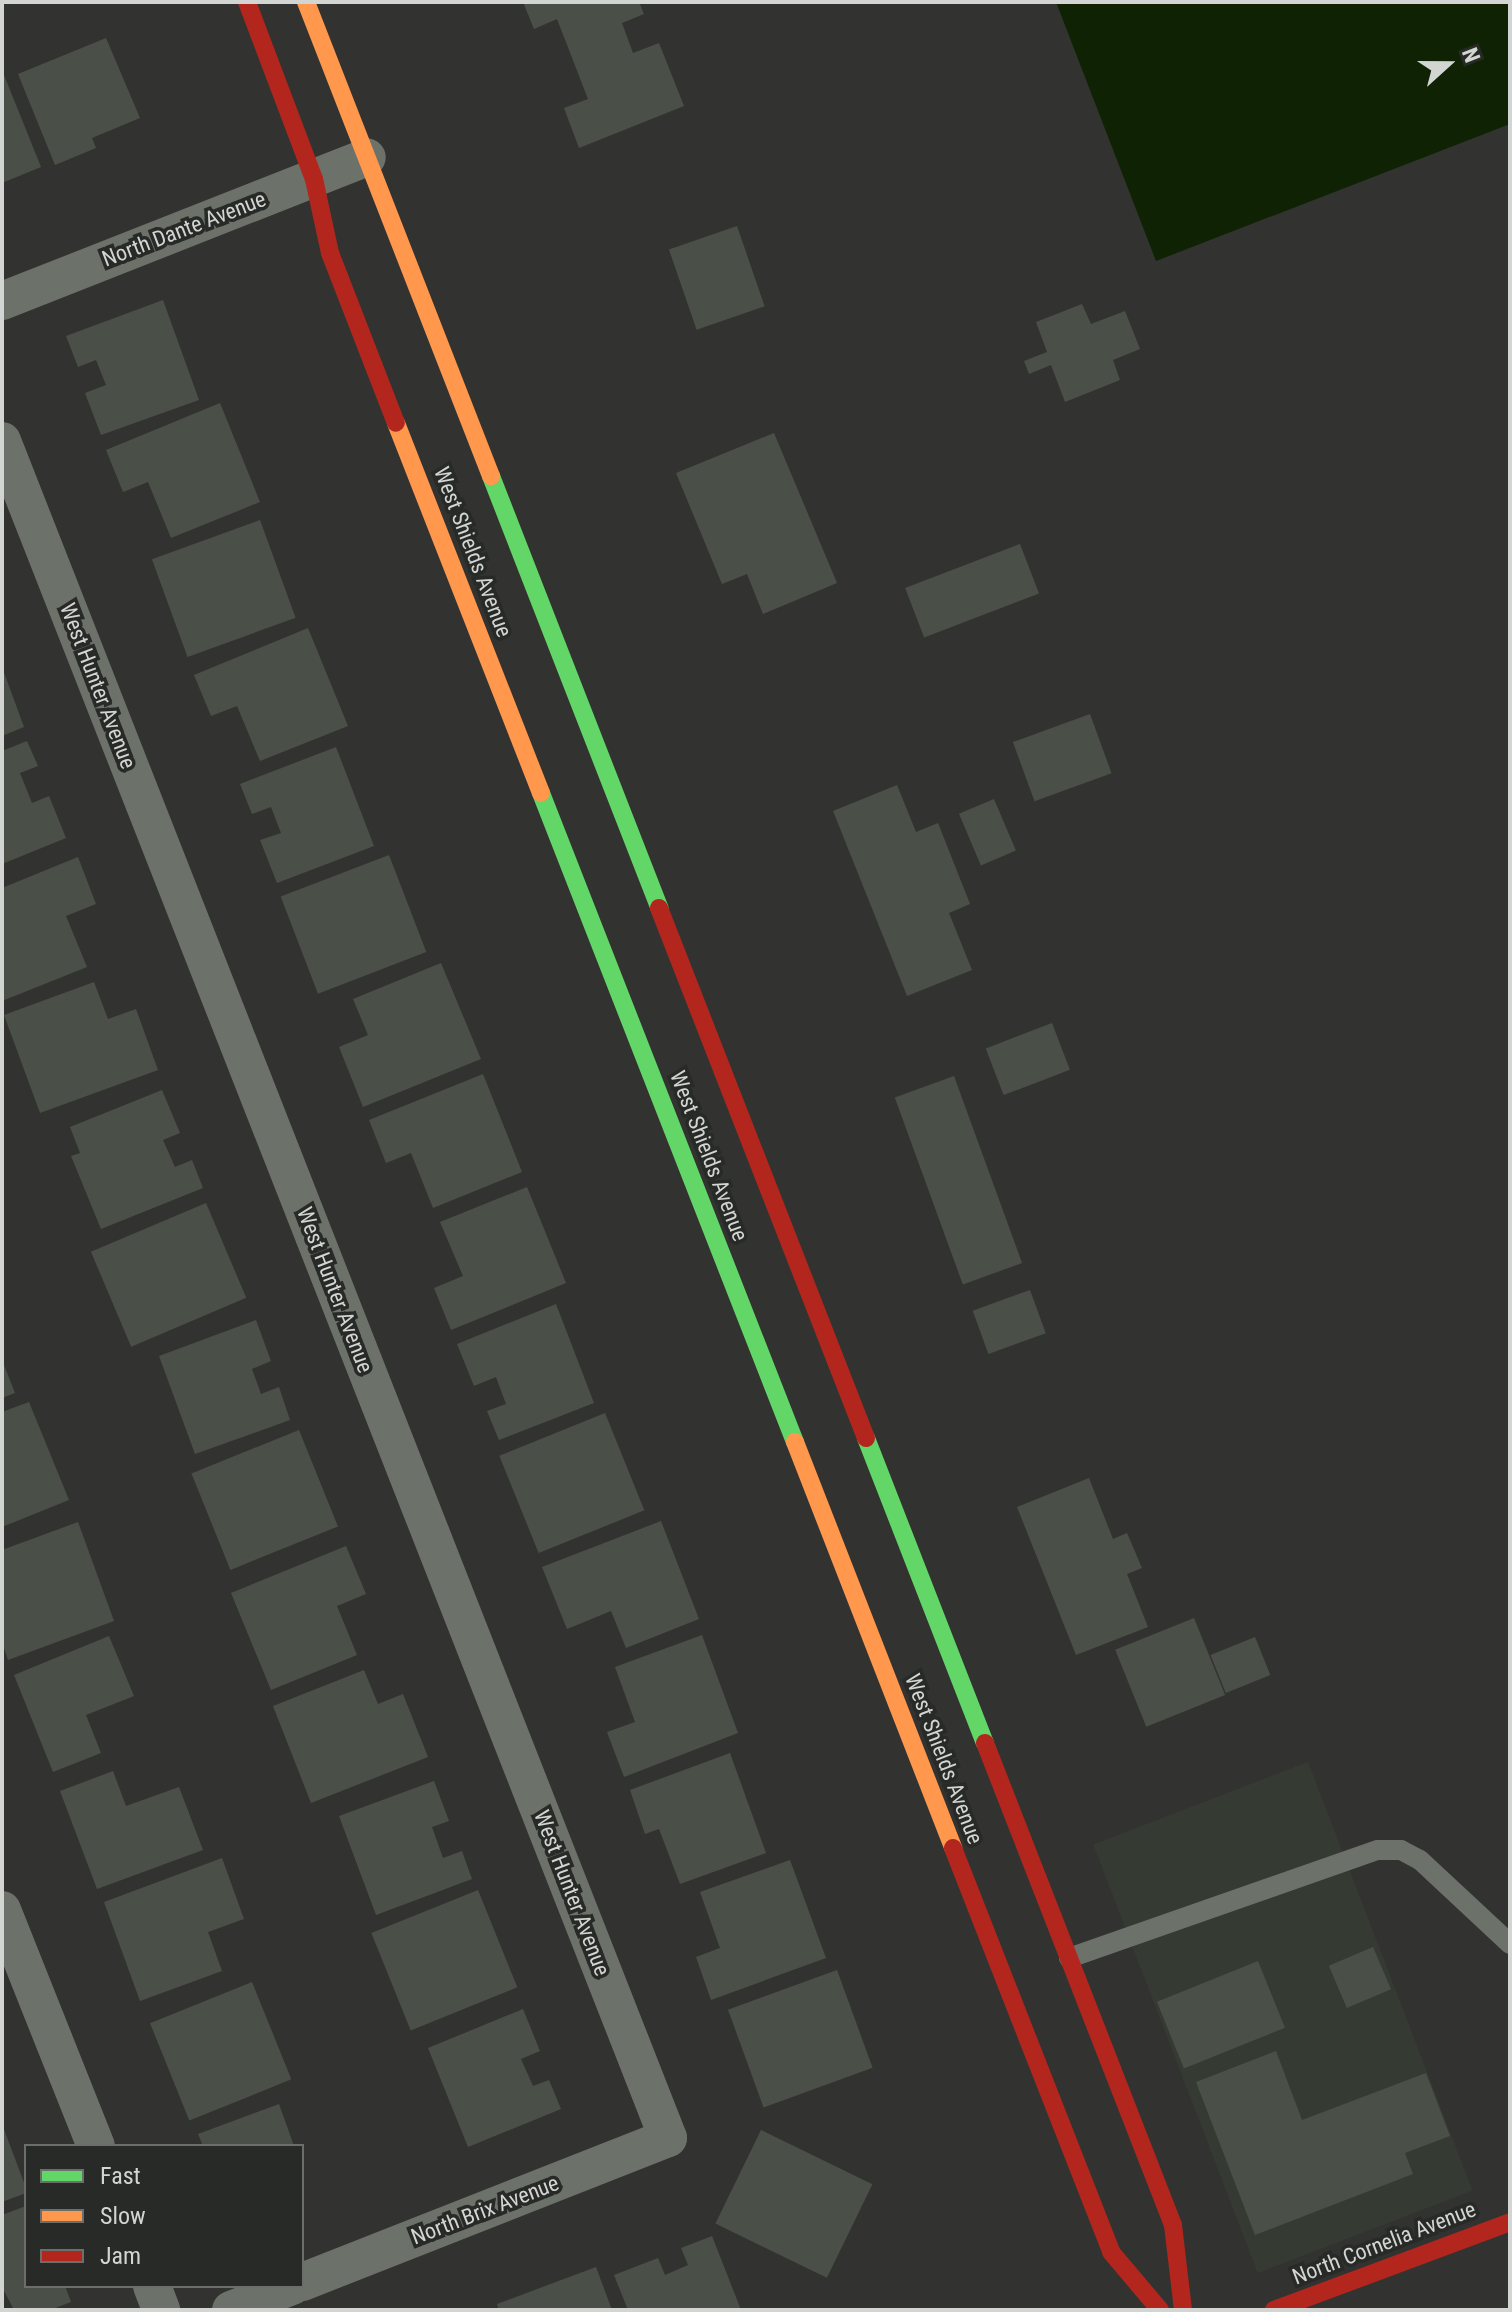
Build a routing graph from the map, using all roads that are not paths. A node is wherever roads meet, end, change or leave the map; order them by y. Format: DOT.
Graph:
graph roads {
  1 [pos="247,2"];
  2 [pos="306,2"];
  3 [pos="367,157"];
  4 [pos="314,179"];
  5 [pos="2,301"];
  6 [pos="2,441"];
  7 [pos="2,1910"];
  8 [pos="1510,1944"];
  9 [pos="1069,1958"];
  10 [pos="668,2138"];
  11 [pos="95,2144"];
  12 [pos="1510,2222"];
  13 [pos="304,2281"];
  14 [pos="153,2288"];
  15 [pos="287,2288"];
  16 [pos="161,2310"];
  17 [pos="231,2310"];
  18 [pos="1160,2310"];
  19 [pos="1183,2310"];
  20 [pos="1274,2310"];
  1 -- 4 [label="street, West Shields Avenue"];
  2 -- 3 [label="street, West Shields Avenue"];
  3 -- 4 [label="street, North Dante Avenue"];
  3 -- 9 [label="street, West Shields Avenue"];
  4 -- 5 [label="street, North Dante Avenue"];
  4 -- 18 [label="street, West Shields Avenue"];
  6 -- 10 [label="street, West Hunter Avenue"];
  7 -- 11 [label="street"];
  8 -- 9 [label="lane"];
  9 -- 19 [label="street, West Shields Avenue"];
  10 -- 13 [label="street, North Brix Avenue"];
  12 -- 20 [label="street, North Cornelia Avenue"];
  14 -- 16 [label="street"];
  15 -- 17 [label="street"];
}
